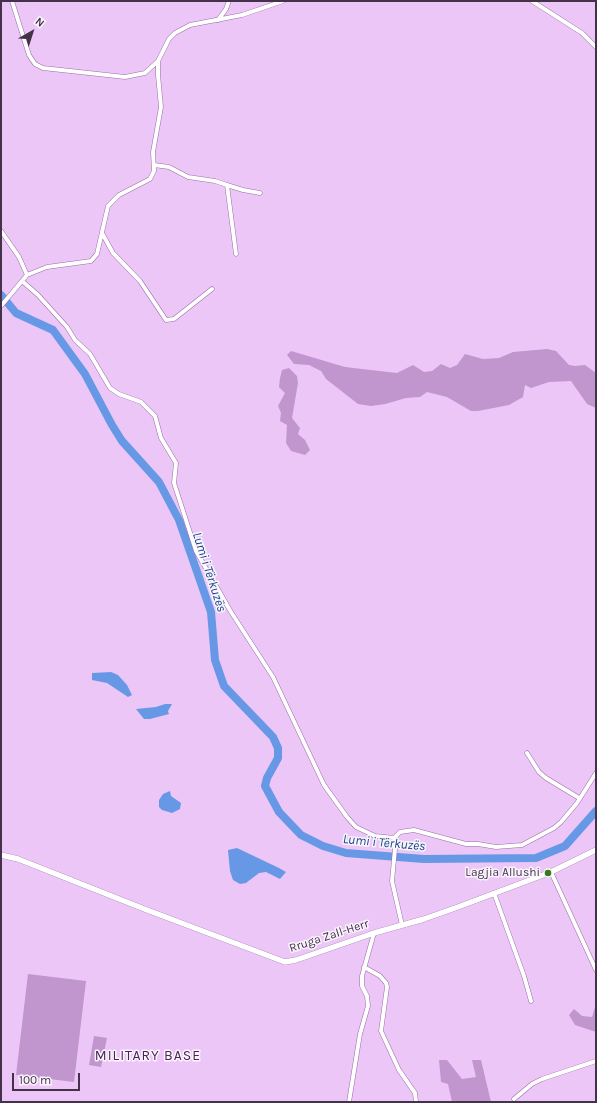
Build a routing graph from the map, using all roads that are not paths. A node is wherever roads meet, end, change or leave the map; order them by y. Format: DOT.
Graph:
graph roads {
  1 [pos="12,1"];
  2 [pos="229,1"];
  3 [pos="283,1"];
  4 [pos="532,1"];
  5 [pos="218,20"];
  6 [pos="596,47"];
  7 [pos="158,61"];
  8 [pos="145,73"];
  9 [pos="158,75"];
  10 [pos="154,165"];
  11 [pos="227,185"];
  12 [pos="260,193"];
  13 [pos="1,231"];
  14 [pos="101,233"];
  15 [pos="236,254"];
  16 [pos="27,275"];
  17 [pos="22,281"];
  18 [pos="212,288"];
  19 [pos="1,306"];
  20 [pos="527,753"];
  21 [pos="596,773"];
  22 [pos="580,798"];
  23 [pos="394,838"];
  24 [pos="596,850"];
  25 [pos="1,855"];
  26 [pos="551,872"];
  27 [pos="494,893"];
  28 [pos="402,924"];
  29 [pos="374,933"];
  30 [pos="364,967"];
  31 [pos="596,970"];
  32 [pos="531,1001"];
  33 [pos="596,1061"];
  34 [pos="514,1099"];
  35 [pos="349,1102"];
  36 [pos="416,1102"];
  1 -- 8 [label="street"];
  2 -- 5 [label="street"];
  3 -- 5 [label="street"];
  4 -- 6 [label="street"];
  5 -- 7 [label="street"];
  7 -- 8 [label="street"];
  7 -- 9 [label="street"];
  8 -- 9 [label="street"];
  9 -- 10 [label="street"];
  10 -- 11 [label="street"];
  10 -- 14 [label="street"];
  11 -- 12 [label="street"];
  11 -- 15 [label="street"];
  13 -- 16 [label="street"];
  14 -- 16 [label="street"];
  14 -- 18 [label="street"];
  16 -- 17 [label="street"];
  17 -- 19 [label="street"];
  17 -- 23 [label="street"];
  20 -- 22 [label="street"];
  21 -- 22 [label="street"];
  22 -- 23 [label="street"];
  23 -- 28 [label="street"];
  24 -- 26 [label="main road, Rruga Zall-Herr"];
  25 -- 29 [label="main road, Rruga Zall-Herr"];
  26 -- 27 [label="main road, Rruga Zall-Herr"];
  26 -- 31 [label="street"];
  27 -- 28 [label="main road, Rruga Zall-Herr"];
  27 -- 32 [label="street"];
  28 -- 29 [label="main road, Rruga Zall-Herr"];
  29 -- 30 [label="street"];
  30 -- 35 [label="street"];
  30 -- 36 [label="street"];
  33 -- 34 [label="street"];
}
